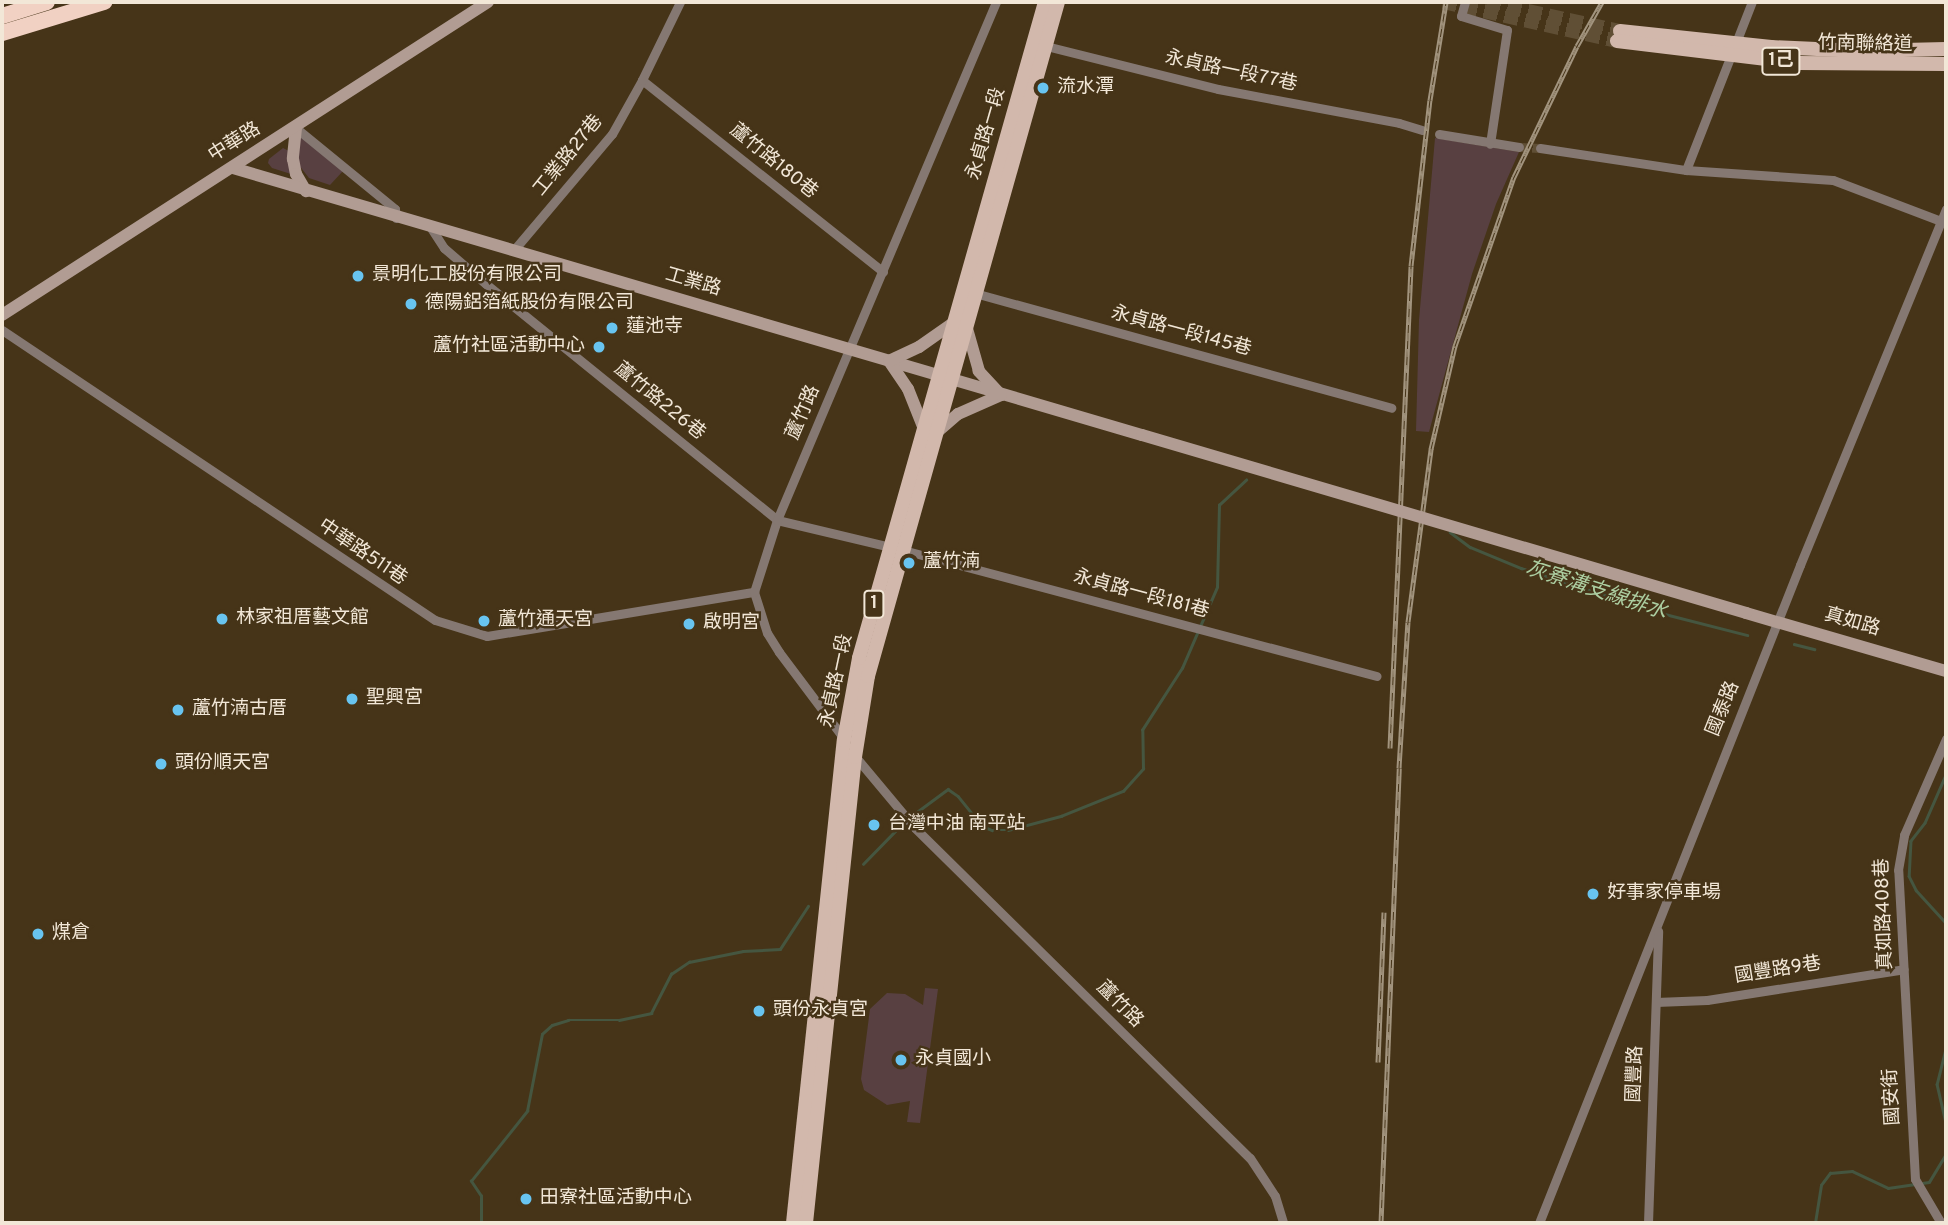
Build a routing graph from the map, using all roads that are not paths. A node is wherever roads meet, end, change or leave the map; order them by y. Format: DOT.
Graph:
graph roads {
  1 [pos="47,2"];
  2 [pos="104,2"];
  3 [pos="488,2"];
  4 [pos="680,2"];
  5 [pos="996,2"];
  6 [pos="1045,2"];
  7 [pos="1058,2"];
  8 [pos="1465,2"];
  9 [pos="1752,2"];
  10 [pos="2,16"];
  11 [pos="2,33"];
  12 [pos="1618,36"];
  13 [pos="1040,44"];
  14 [pos="1946,49"];
  15 [pos="1733,50"];
  16 [pos="1946,64"];
  17 [pos="642,80"];
  18 [pos="296,128"];
  19 [pos="1422,130"];
  20 [pos="1439,134"];
  21 [pos="1490,144"];
  22 [pos="1519,147"];
  23 [pos="1540,148"];
  24 [pos="233,168"];
  25 [pos="1686,170"];
  26 [pos="306,191"];
  27 [pos="1946,209"];
  28 [pos="396,218"];
  29 [pos="1942,226"];
  30 [pos="431,228"];
  31 [pos="513,251"];
  32 [pos="883,272"];
  33 [pos="968,291"];
  34 [pos="2,315"];
  35 [pos="960,324"];
  36 [pos="2,330"];
  37 [pos="851,349"];
  38 [pos="889,361"];
  39 [pos="945,378"];
  40 [pos="1001,395"];
  41 [pos="1391,408"];
  42 [pos="930,431"];
  43 [pos="777,520"];
  44 [pos="897,548"];
  45 [pos="754,592"];
  46 [pos="1746,613"];
  47 [pos="1778,621"];
  48 [pos="1946,671"];
  49 [pos="1377,676"];
  50 [pos="1946,738"];
  51 [pos="844,740"];
  52 [pos="855,757"];
  53 [pos="1659,926"];
  54 [pos="1904,969"];
  55 [pos="1656,1002"];
  56 [pos="1907,1013"];
  57 [pos="809,1133"];
  58 [pos="793,1223"];
  59 [pos="806,1223"];
  60 [pos="1283,1223"];
  61 [pos="1539,1223"];
  62 [pos="1648,1223"];
  63 [pos="1941,1223"];
  1 -- 10 [label="highway"];
  2 -- 11 [label="highway"];
  3 -- 18 [label="street, 中華路"];
  4 -- 17 [label="street, 工業路27巷"];
  5 -- 32 [label="street, 蘆竹路"];
  6 -- 13 [label="main road, 永貞路一段 / 1"];
  7 -- 13 [label="main road, 永貞路一段 / 1"];
  8 -- 21 [label="street, bridge"];
  9 -- 15 [label="street"];
  12 -- 15 [label="main road, 竹南聯絡道 / 1己"];
  13 -- 19 [label="street, 永貞路一段77巷"];
  13 -- 33 [label="main road, 永貞路一段 / 1"];
  14 -- 15 [label="main road, 竹南聯絡道 / 1己"];
  15 -- 16 [label="main road, 竹南聯絡道 / 1己"];
  15 -- 25 [label="street"];
  17 -- 31 [label="street, 工業路27巷"];
  17 -- 32 [label="street, 蘆竹路180巷"];
  18 -- 24 [label="street, 中華路"];
  18 -- 26 [label="street"];
  18 -- 28 [label="street"];
  20 -- 21 [label="street"];
  21 -- 22 [label="street"];
  23 -- 25 [label="street"];
  24 -- 26 [label="street, 工業路"];
  24 -- 34 [label="street, 中華路"];
  25 -- 29 [label="street"];
  26 -- 28 [label="street, 工業路"];
  27 -- 29 [label="street, 國泰路"];
  28 -- 30 [label="street, 工業路"];
  29 -- 47 [label="street, 國泰路"];
  30 -- 31 [label="street, 工業路"];
  30 -- 43 [label="street, 蘆竹路226巷"];
  31 -- 37 [label="street, 工業路"];
  32 -- 37 [label="street, 蘆竹路"];
  33 -- 35 [label="main road, 永貞路一段 / 1"];
  33 -- 41 [label="street, 永貞路一段145巷"];
  35 -- 38 [label="street"];
  35 -- 39 [label="main road, 永貞路一段 / 1"];
  35 -- 40 [label="street"];
  36 -- 45 [label="street, 中華路511巷"];
  37 -- 38 [label="street, 工業路"];
  37 -- 43 [label="street, 蘆竹路"];
  38 -- 39 [label="street, 工業路"];
  38 -- 42 [label="street"];
  39 -- 40 [label="street, 工業路"];
  39 -- 42 [label="main road, 永貞路一段 / 1"];
  40 -- 42 [label="street"];
  40 -- 46 [label="street, 工業路, bridge"];
  42 -- 44 [label="main road, 永貞路一段 / 1"];
  43 -- 44 [label="street, 蘆竹路226巷"];
  43 -- 45 [label="street, 蘆竹路"];
  44 -- 49 [label="street, 永貞路一段181巷"];
  44 -- 51 [label="main road, 永貞路一段 / 1"];
  44 -- 52 [label="main road, 永貞路一段 / 1"];
  45 -- 51 [label="street"];
  46 -- 47 [label="street, 真如路"];
  47 -- 48 [label="street, 真如路"];
  47 -- 53 [label="street, 國泰路"];
  50 -- 54 [label="street, 真如路408巷"];
  51 -- 52 [label="street"];
  51 -- 57 [label="main road, 永貞路一段 / 1"];
  52 -- 57 [label="main road, 永貞路一段 / 1"];
  52 -- 60 [label="street, 蘆竹路"];
  53 -- 55 [label="street, 國豐路"];
  53 -- 61 [label="street, 國泰路"];
  54 -- 55 [label="street, 國豐路9巷"];
  54 -- 56 [label="street, 真如路408巷"];
  55 -- 62 [label="street, 國豐路"];
  56 -- 63 [label="street, 國安街"];
  57 -- 58 [label="main road, 永貞路一段 / 1"];
  57 -- 59 [label="main road, 永貞路一段 / 1"];
}
